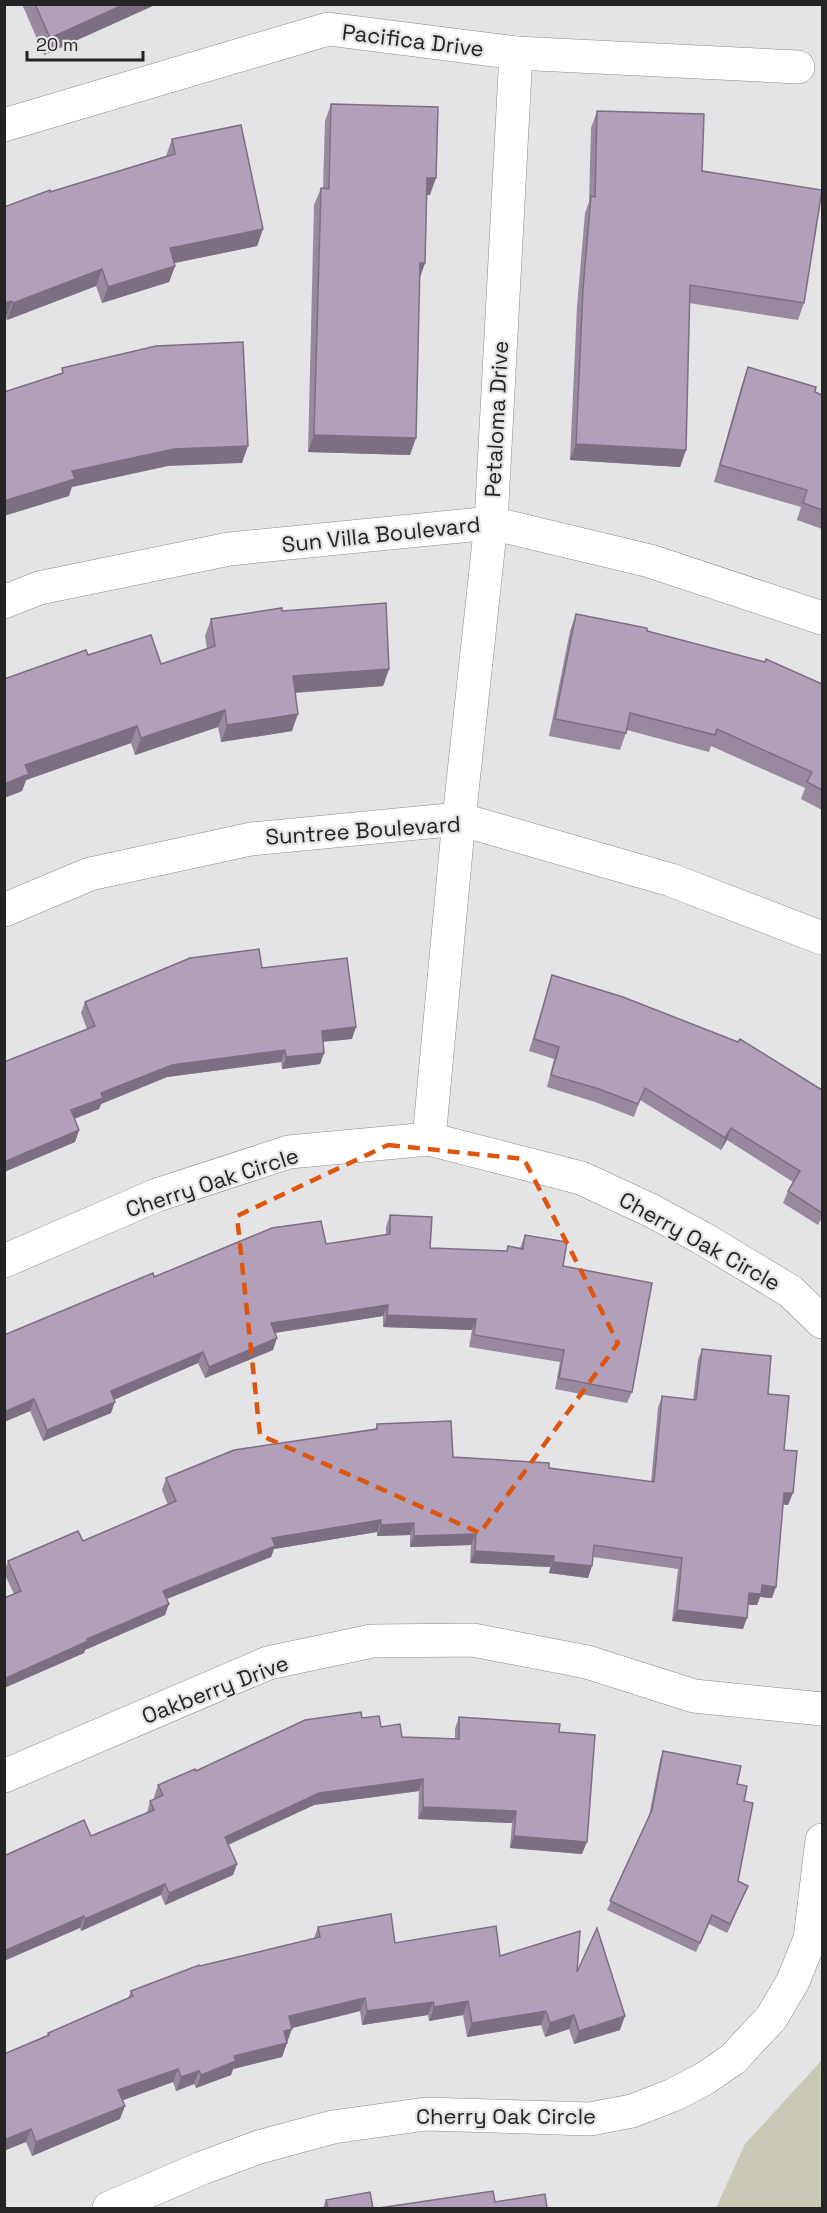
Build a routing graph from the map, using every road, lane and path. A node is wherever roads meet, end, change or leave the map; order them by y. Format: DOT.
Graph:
graph roads {
  1 [pos="516,53"];
  2 [pos="798,67"];
  3 [pos="4,124"];
  4 [pos="491,523"];
  5 [pos="4,602"];
  6 [pos="822,618"];
  7 [pos="459,819"];
  8 [pos="4,910"];
  9 [pos="822,938"];
  10 [pos="429,1139"];
  11 [pos="4,1261"];
  12 [pos="822,1322"];
  13 [pos="822,1710"];
  14 [pos="4,1776"];
  15 [pos="822,1840"];
  16 [pos="109,2208"];
  1 -- 2 [label="street, Pacifica Drive"];
  1 -- 3 [label="street, Pacifica Drive"];
  1 -- 4 [label="street, Petaloma Drive"];
  4 -- 5 [label="street, Sun Villa Boulevard"];
  4 -- 6 [label="street, Sun Villa Boulevard"];
  4 -- 7 [label="street, Petaloma Drive"];
  7 -- 8 [label="street, Suntree Boulevard"];
  7 -- 9 [label="street, Suntree Boulevard"];
  7 -- 10 [label="street"];
  10 -- 11 [label="street, Cherry Oak Circle"];
  10 -- 12 [label="street, Cherry Oak Circle"];
  13 -- 14 [label="street, Oakberry Drive"];
  15 -- 16 [label="street, Cherry Oak Circle"];
}
